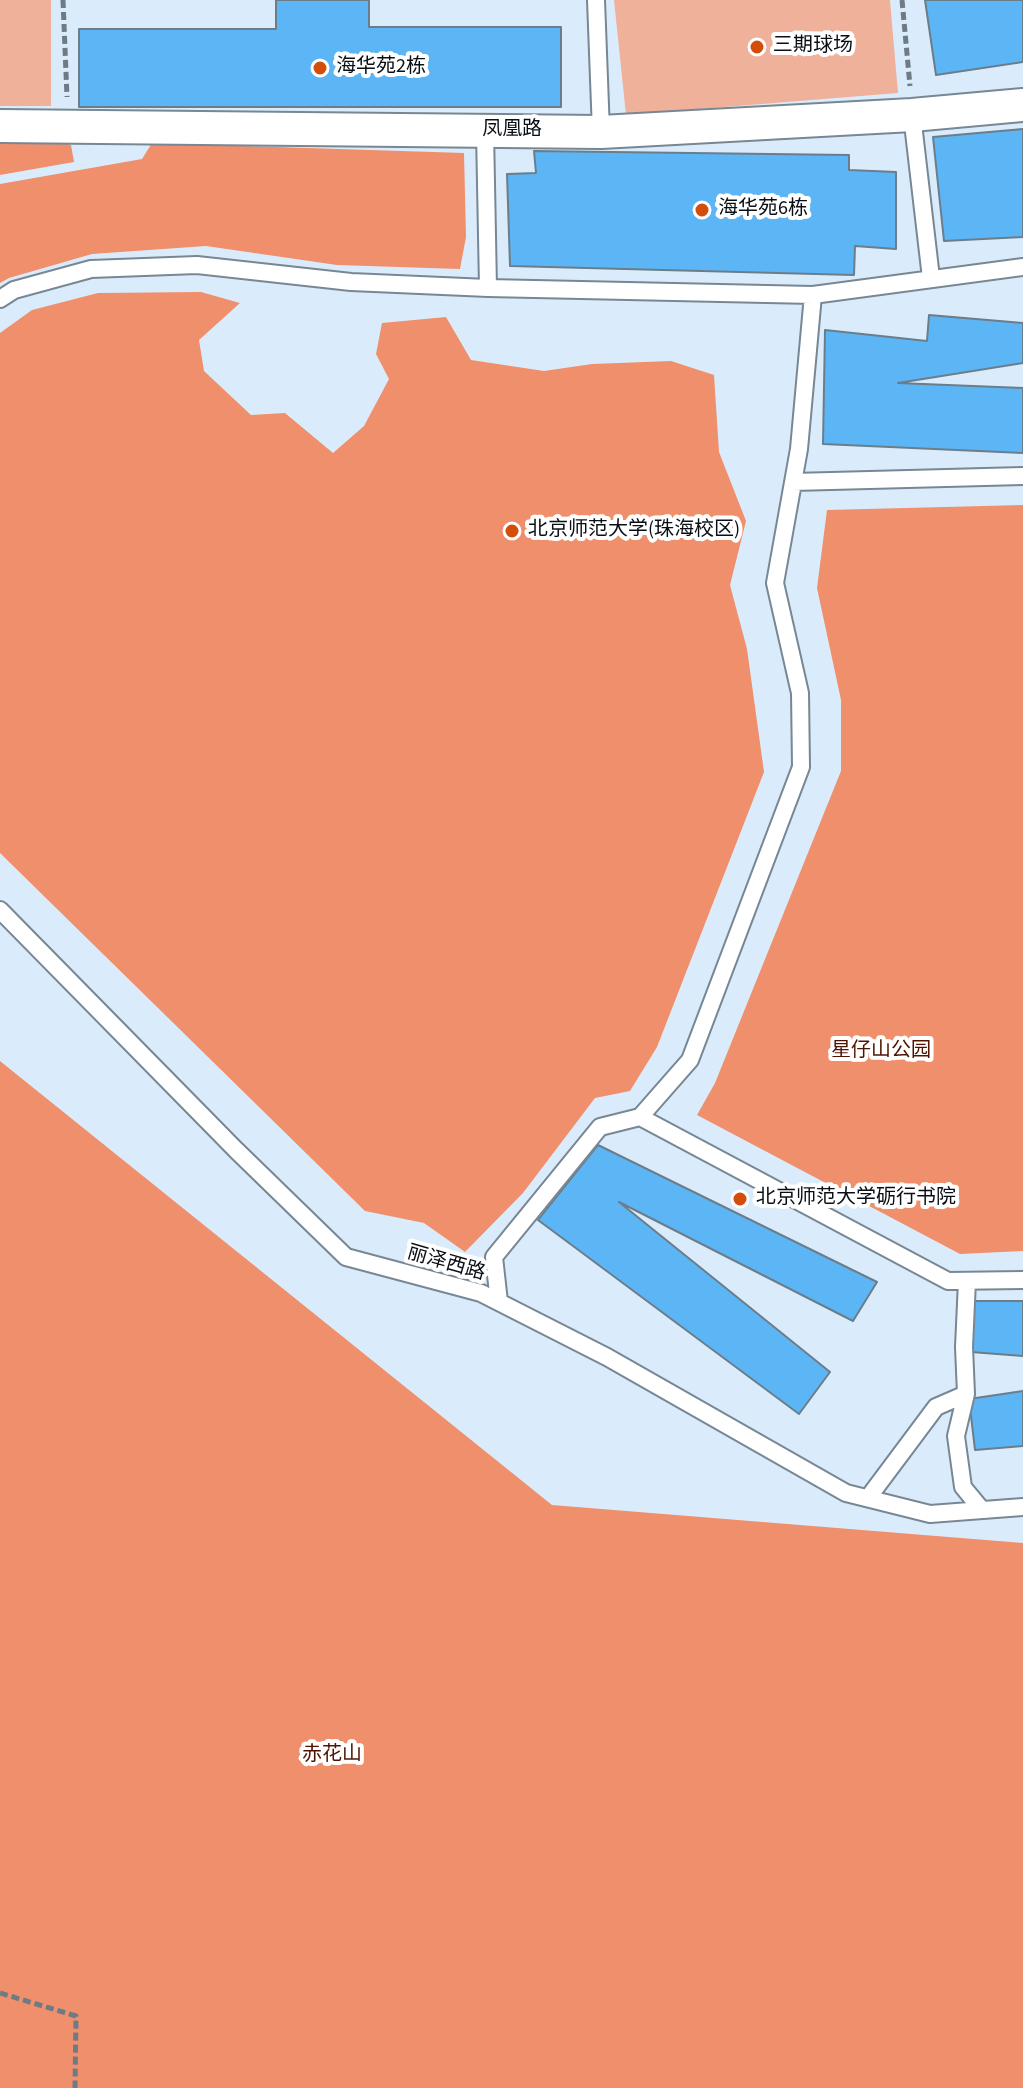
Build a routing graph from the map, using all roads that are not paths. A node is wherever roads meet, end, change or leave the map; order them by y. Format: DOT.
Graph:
graph roads {
  1 [pos="596,0"];
  2 [pos="1023,105"];
  3 [pos="912,115"];
  4 [pos="0,126"];
  5 [pos="485,131"];
  6 [pos="601,132"];
  7 [pos="1023,267"];
  8 [pos="931,278"];
  9 [pos="488,288"];
  10 [pos="813,295"];
  11 [pos="0,299"];
  12 [pos="1023,476"];
  13 [pos="793,482"];
  14 [pos="0,910"];
  15 [pos="640,1117"];
  16 [pos="1023,1280"];
  17 [pos="967,1281"];
  18 [pos="499,1302"];
  19 [pos="966,1394"];
  20 [pos="868,1498"];
  21 [pos="1023,1507"];
  22 [pos="982,1510"];
  1 -- 6 [label="lane"];
  2 -- 3 [label="street, 凤凰路"];
  3 -- 6 [label="street, 凤凰路"];
  3 -- 8 [label="lane"];
  4 -- 5 [label="street, 凤凰路"];
  5 -- 6 [label="street, 凤凰路"];
  5 -- 9 [label="lane"];
  7 -- 8 [label="lane"];
  8 -- 10 [label="lane"];
  9 -- 10 [label="lane"];
  9 -- 11 [label="lane"];
  10 -- 13 [label="lane"];
  12 -- 13 [label="lane"];
  13 -- 15 [label="lane"];
  14 -- 18 [label="lane, 丽泽西路"];
  15 -- 17 [label="lane"];
  15 -- 18 [label="lane"];
  16 -- 17 [label="lane"];
  17 -- 19 [label="lane"];
  18 -- 20 [label="lane, 丽泽西路"];
  19 -- 20 [label="lane"];
  19 -- 22 [label="lane"];
  20 -- 22 [label="lane, 丽泽西路"];
  21 -- 22 [label="lane, 丽泽西路"];
}
